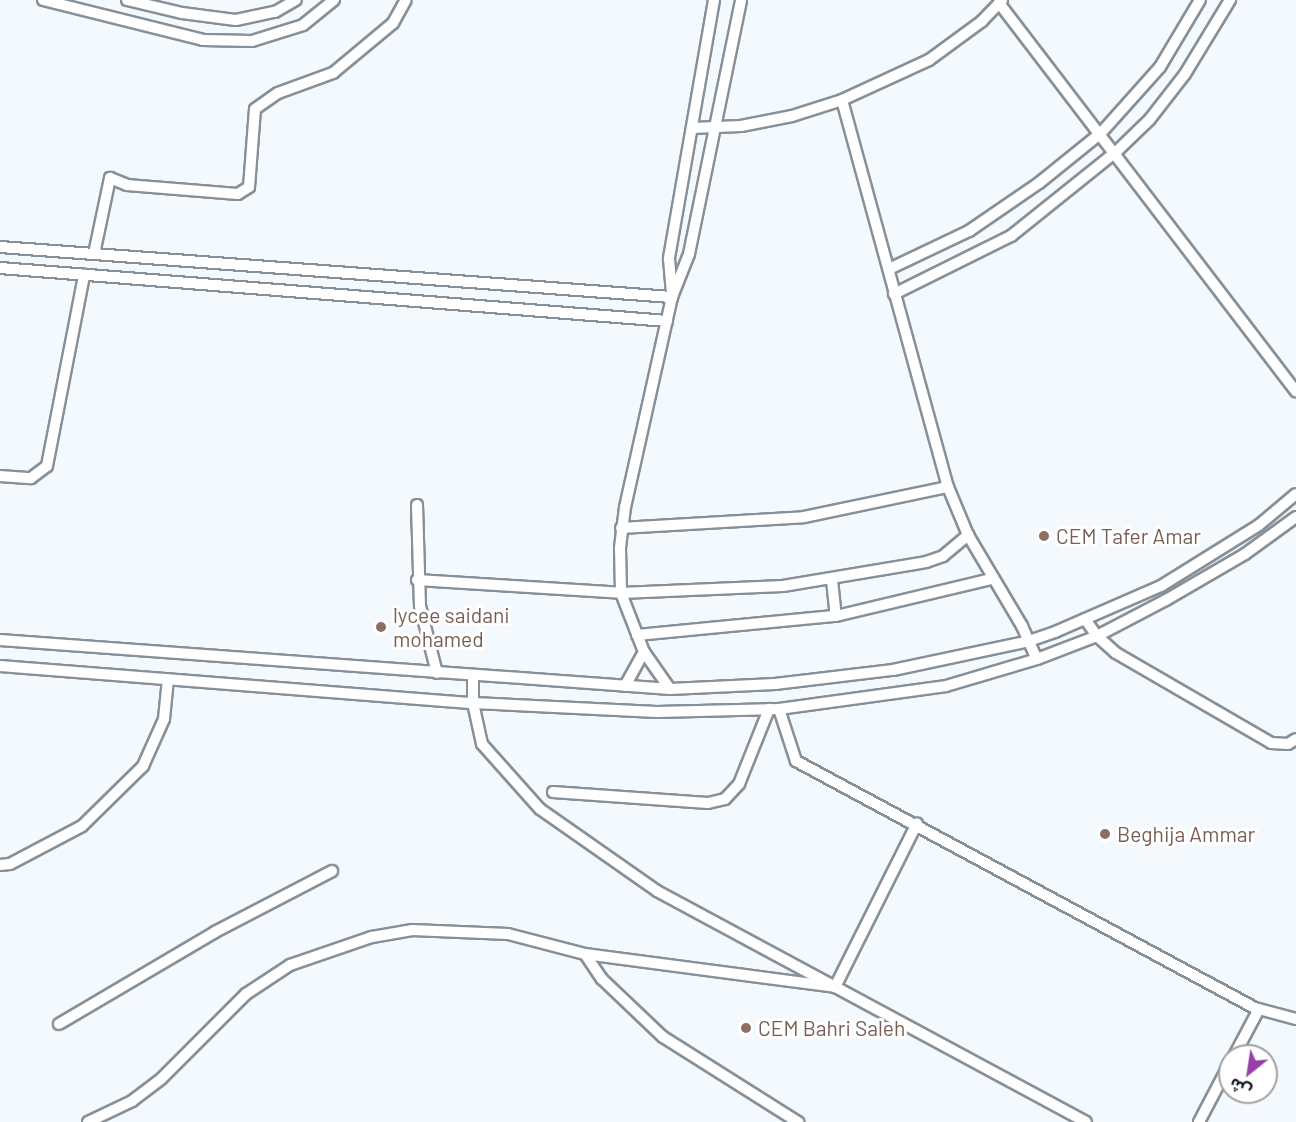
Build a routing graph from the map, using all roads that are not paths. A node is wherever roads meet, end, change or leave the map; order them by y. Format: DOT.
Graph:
graph roads {
  1 [pos="43,0"];
  2 [pos="127,0"];
  3 [pos="296,0"];
  4 [pos="334,0"];
  5 [pos="406,0"];
  6 [pos="714,0"];
  7 [pos="741,0"];
  8 [pos="1200,0"];
  9 [pos="1230,0"];
  10 [pos="1000,2"];
  11 [pos="842,100"];
  12 [pos="692,128"];
  13 [pos="716,129"];
  14 [pos="1101,133"];
  15 [pos="1116,152"];
  16 [pos="0,247"];
  17 [pos="94,254"];
  18 [pos="0,268"];
  19 [pos="889,269"];
  20 [pos="84,275"];
  21 [pos="894,294"];
  22 [pos="672,297"];
  23 [pos="666,321"];
  24 [pos="1296,392"];
  25 [pos="0,476"];
  26 [pos="948,487"];
  27 [pos="1296,494"];
  28 [pos="417,506"];
  29 [pos="1295,519"];
  30 [pos="621,528"];
  31 [pos="968,535"];
  32 [pos="991,579"];
  33 [pos="417,580"];
  34 [pos="832,580"];
  35 [pos="621,593"];
  36 [pos="836,616"];
  37 [pos="1085,619"];
  38 [pos="637,635"];
  39 [pos="1097,636"];
  40 [pos="0,640"];
  41 [pos="1029,641"];
  42 [pos="644,652"];
  43 [pos="1037,659"];
  44 [pos="0,666"];
  45 [pos="437,673"];
  46 [pos="473,675"];
  47 [pos="168,679"];
  48 [pos="625,686"];
  49 [pos="670,689"];
  50 [pos="473,704"];
  51 [pos="774,709"];
  52 [pos="1296,739"];
  53 [pos="553,792"];
  54 [pos="917,823"];
  55 [pos="0,866"];
  56 [pos="332,871"];
  57 [pos="585,954"];
  58 [pos="836,987"];
  59 [pos="1259,1009"];
  60 [pos="1296,1019"];
  61 [pos="59,1024"];
  62 [pos="1240,1044"];
  63 [pos="1218,1086"];
  64 [pos="88,1122"];
  65 [pos="798,1122"];
  66 [pos="1086,1122"];
  67 [pos="1199,1122"];
  1 -- 4 [label="street"];
  2 -- 3 [label="street"];
  5 -- 17 [label="street"];
  6 -- 12 [label="street"];
  7 -- 13 [label="street"];
  8 -- 14 [label="street"];
  9 -- 15 [label="street"];
  10 -- 11 [label="street"];
  10 -- 14 [label="street"];
  11 -- 13 [label="street"];
  11 -- 19 [label="street"];
  12 -- 13 [label="street"];
  12 -- 22 [label="street"];
  13 -- 22 [label="street"];
  14 -- 15 [label="street"];
  14 -- 19 [label="street"];
  15 -- 21 [label="street"];
  15 -- 24 [label="street"];
  16 -- 17 [label="street"];
  17 -- 22 [label="street"];
  18 -- 20 [label="street"];
  19 -- 21 [label="street"];
  20 -- 23 [label="street"];
  20 -- 25 [label="street"];
  21 -- 26 [label="street"];
  22 -- 23 [label="street"];
  23 -- 30 [label="street"];
  26 -- 30 [label="street"];
  26 -- 31 [label="street"];
  27 -- 37 [label="street"];
  28 -- 33 [label="street"];
  29 -- 39 [label="street"];
  30 -- 35 [label="street"];
  31 -- 32 [label="street"];
  31 -- 34 [label="street"];
  32 -- 36 [label="street"];
  32 -- 41 [label="street"];
  33 -- 35 [label="street"];
  33 -- 45 [label="street"];
  34 -- 35 [label="street"];
  34 -- 36 [label="street"];
  35 -- 38 [label="street"];
  36 -- 38 [label="street"];
  37 -- 39 [label="street"];
  37 -- 41 [label="street"];
  38 -- 42 [label="street"];
  39 -- 43 [label="street"];
  39 -- 52 [label="street"];
  40 -- 45 [label="street"];
  41 -- 43 [label="street"];
  41 -- 49 [label="street"];
  42 -- 48 [label="street"];
  42 -- 49 [label="street"];
  43 -- 51 [label="street"];
  44 -- 47 [label="street"];
  45 -- 46 [label="street"];
  46 -- 48 [label="street"];
  46 -- 50 [label="street"];
  47 -- 50 [label="street"];
  47 -- 55 [label="street"];
  48 -- 49 [label="street"];
  50 -- 51 [label="street"];
  50 -- 58 [label="street"];
  51 -- 53 [label="street"];
  51 -- 54 [label="street"];
  54 -- 58 [label="street"];
  54 -- 59 [label="street"];
  56 -- 61 [label="street"];
  57 -- 58 [label="street"];
  57 -- 64 [label="street"];
  57 -- 65 [label="street"];
  58 -- 66 [label="street"];
  59 -- 60 [label="street"];
  59 -- 62 [label="street"];
  63 -- 67 [label="street"];
}
